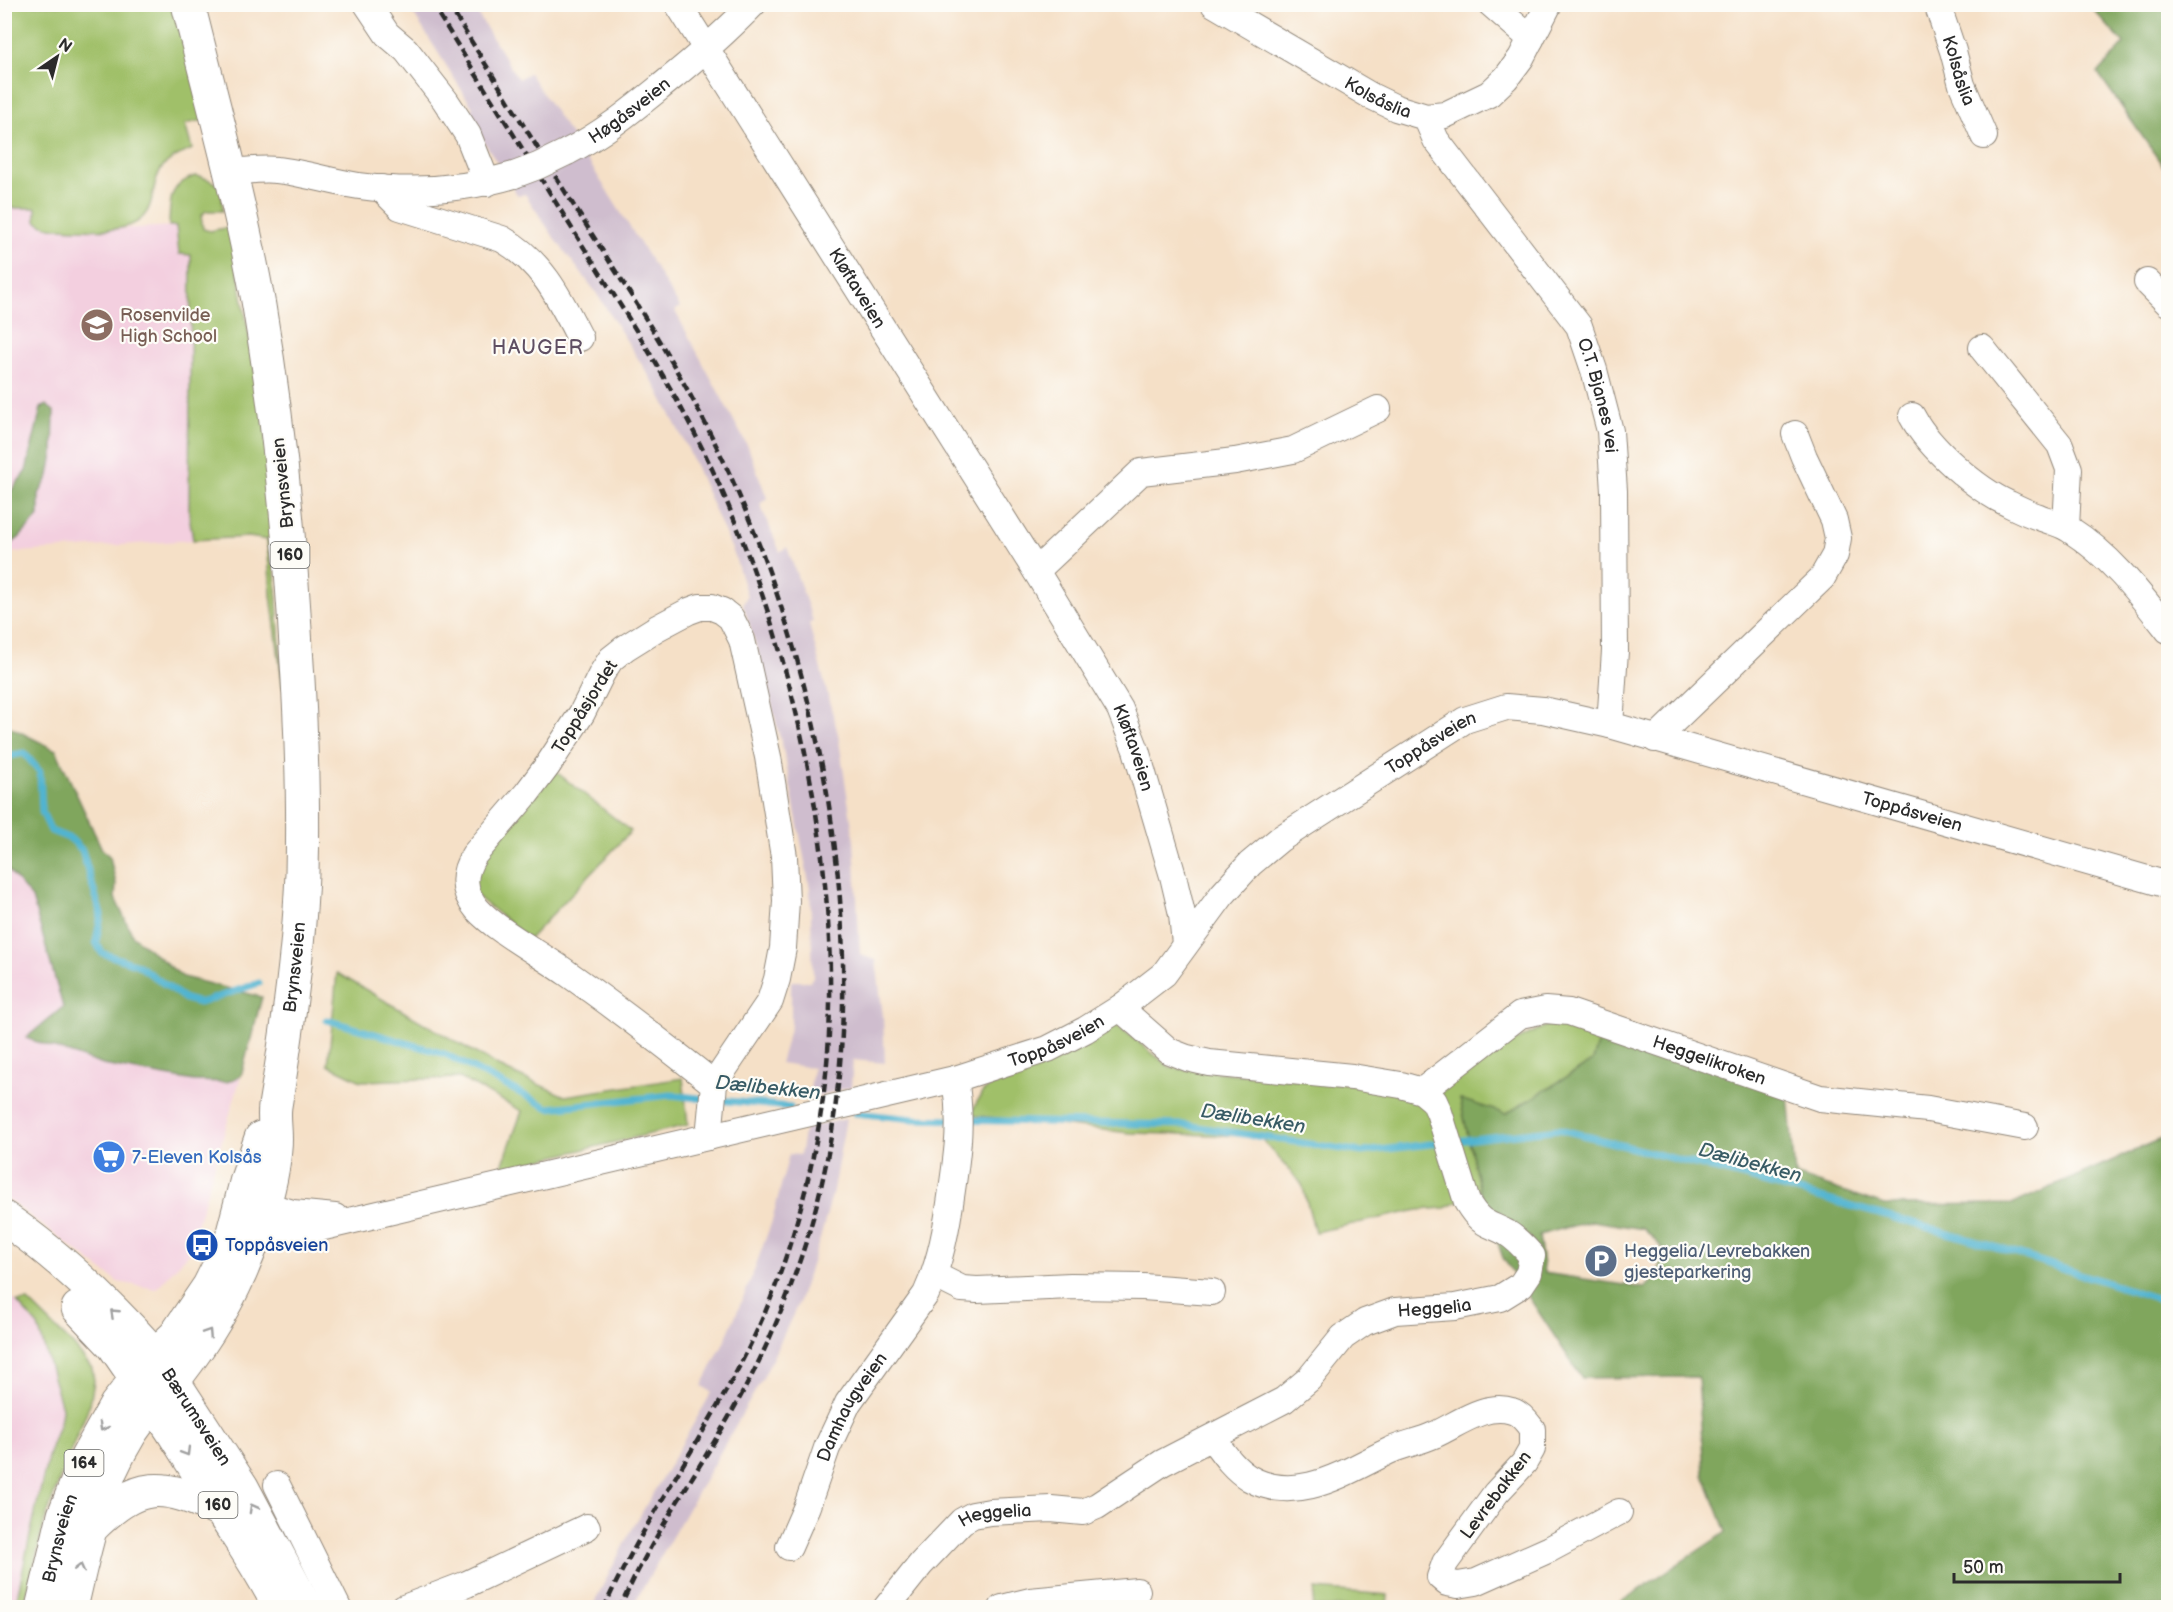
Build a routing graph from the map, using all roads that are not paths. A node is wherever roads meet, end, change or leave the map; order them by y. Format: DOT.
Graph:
graph roads {
  1 [pos="188,4"];
  2 [pos="367,4"];
  3 [pos="678,4"];
  4 [pos="753,4"];
  5 [pos="1214,4"];
  6 [pos="1491,4"];
  7 [pos="1549,4"];
  8 [pos="1937,4"];
  9 [pos="1531,39"];
  10 [pos="706,49"];
  11 [pos="1426,117"];
  12 [pos="1984,136"];
  13 [pos="231,172"];
  14 [pos="487,183"];
  15 [pos="381,188"];
  16 [pos="2147,282"];
  17 [pos="2169,303"];
  18 [pos="580,338"];
  19 [pos="1982,348"];
  20 [pos="1378,409"];
  21 [pos="1912,416"];
  22 [pos="1795,434"];
  23 [pos="2066,527"];
  24 [pos="1036,571"];
  25 [pos="2169,630"];
  26 [pos="1610,725"];
  27 [pos="1655,739"];
  28 [pos="2169,885"];
  29 [pos="1185,944"];
  30 [pos="1120,1008"];
  31 [pos="955,1079"];
  32 [pos="714,1084"];
  33 [pos="1428,1096"];
  34 [pos="2025,1127"];
  35 [pos="709,1137"];
  36 [pos="253,1216"];
  37 [pos="4,1218"];
  38 [pos="4,1243"];
  39 [pos="934,1275"];
  40 [pos="1212,1292"];
  41 [pos="154,1379"];
  42 [pos="1212,1438"];
  43 [pos="277,1485"];
  44 [pos="222,1511"];
  45 [pos="1618,1512"];
  46 [pos="587,1527"];
  47 [pos="90,1529"];
  48 [pos="789,1547"];
  49 [pos="1137,1591"];
  50 [pos="42,1608"];
  51 [pos="71,1608"];
  52 [pos="280,1608"];
  53 [pos="306,1608"];
  54 [pos="338,1608"];
  55 [pos="404,1608"];
  56 [pos="886,1608"];
  57 [pos="1002,1608"];
  1 -- 13 [label="main road, Brynsveien / 160"];
  2 -- 14 [label="street"];
  3 -- 10 [label="street, Kløftaveien"];
  4 -- 10 [label="street, Høgåsveien"];
  5 -- 11 [label="street, Kolsåslia"];
  6 -- 9 [label="street"];
  7 -- 9 [label="street, Kolsåslia"];
  8 -- 12 [label="street, Kolsåslia"];
  9 -- 11 [label="street, Kolsåslia"];
  10 -- 14 [label="street, Høgåsveien, bridge"];
  10 -- 24 [label="street, Kløftaveien"];
  11 -- 26 [label="street, O.T. Bjanes vei"];
  13 -- 15 [label="street, Høgåsveien"];
  13 -- 36 [label="main road, Brynsveien / 160"];
  14 -- 15 [label="street, Høgåsveien"];
  15 -- 18 [label="street"];
  16 -- 17 [label="street"];
  19 -- 23 [label="street"];
  20 -- 24 [label="street"];
  21 -- 23 [label="street"];
  22 -- 27 [label="street"];
  23 -- 25 [label="street"];
  24 -- 29 [label="street, Kløftaveien"];
  26 -- 27 [label="street, Toppåsveien"];
  26 -- 29 [label="street, Toppåsveien"];
  27 -- 28 [label="street, Toppåsveien"];
  29 -- 30 [label="street, Toppåsveien"];
  30 -- 31 [label="street, Toppåsveien"];
  30 -- 33 [label="street"];
  31 -- 35 [label="street, Toppåsveien"];
  31 -- 39 [label="street, Damhaugveien"];
  32 -- 32 [label="street, Toppåsjordet"];
  32 -- 35 [label="street, Toppåsjordet"];
  33 -- 34 [label="street, Heggelikroken"];
  33 -- 42 [label="street, Heggelia"];
  35 -- 36 [label="street, Toppåsveien"];
  36 -- 41 [label="main road, Brynsveien / 160"];
  41 -- 37 [label="main road, Bærumsveien, one-way"];
  38 -- 41 [label="main road, Bærumsveien"];
  39 -- 40 [label="street"];
  39 -- 48 [label="street, Damhaugveien"];
  41 -- 44 [label="main road, Bærumsveien / 160, one-way"];
  41 -- 47 [label="main road, Brynsveien / 164"];
  41 -- 50 [label="main road, Brynsveien / 164, one-way"];
  53 -- 41 [label="main road, Bærumsveien / 160, one-way"];
  42 -- 45 [label="street, Levrebakken"];
  42 -- 56 [label="street, Heggelia"];
  43 -- 54 [label="street"];
  44 -- 47 [label="main road"];
  44 -- 52 [label="main road, Bærumsveien / 160"];
  46 -- 55 [label="street"];
  51 -- 47 [label="main road, Brynsveien / 164, one-way"];
  49 -- 57 [label="street"];
}
